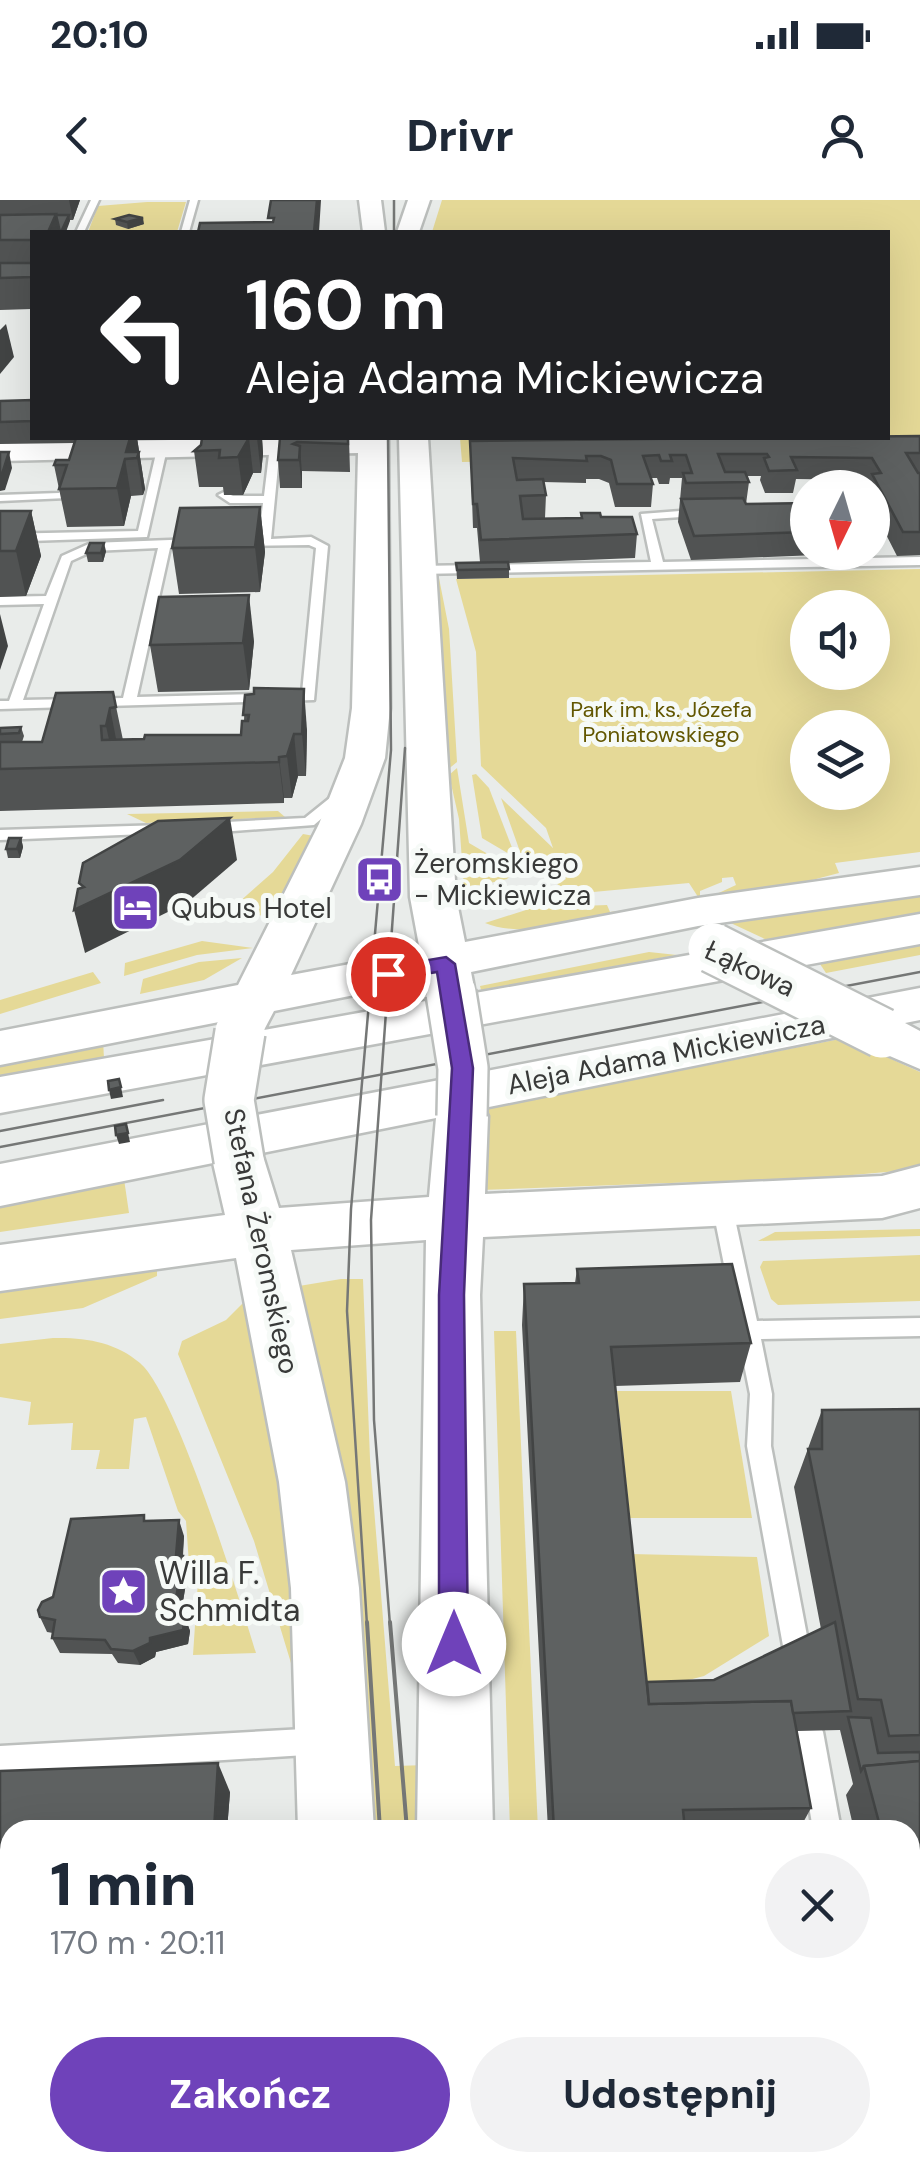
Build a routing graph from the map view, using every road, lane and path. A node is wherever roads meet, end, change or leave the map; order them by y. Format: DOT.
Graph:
graph roads {
  1 [pos="95,200"];
  2 [pos="194,200"];
  3 [pos="370,200"];
  4 [pos="420,200"];
  5 [pos="81,230"];
  6 [pos="185,230"];
  7 [pos="374,230"];
  8 [pos="409,230"];
  9 [pos="413,440"];
  10 [pos="373,441"];
  11 [pos="220,442"];
  12 [pos="275,446"];
  13 [pos="162,449"];
  14 [pos="0,452"];
  15 [pos="84,472"];
  16 [pos="224,496"];
  17 [pos="0,498"];
  18 [pos="269,499"];
  19 [pos="725,513"];
  20 [pos="144,529"];
  21 [pos="86,530"];
  22 [pos="0,538"];
  23 [pos="265,542"];
  24 [pos="165,544"];
  25 [pos="890,558"];
  26 [pos="790,561"];
  27 [pos="920,561"];
  28 [pos="658,566"];
  29 [pos="418,570"];
  30 [pos="0,600"];
  31 [pos="48,603"];
  32 [pos="0,608"];
  33 [pos="170,608"];
  34 [pos="150,609"];
  35 [pos="229,694"];
  36 [pos="280,700"];
  37 [pos="129,702"];
  38 [pos="7,705"];
  39 [pos="356,785"];
  40 [pos="197,829"];
  41 [pos="177,830"];
  42 [pos="0,835"];
  43 [pos="920,881"];
  44 [pos="628,926"];
  45 [pos="920,928"];
  46 [pos="445,962"];
  47 [pos="247,1015"];
  48 [pos="907,1030"];
  49 [pos="2,1083"];
  50 [pos="0,1185"];
  51 [pos="907,1195"];
  52 [pos="722,1206"];
  53 [pos="456,1214"];
  54 [pos="256,1230"];
  55 [pos="0,1268"];
  56 [pos="920,1326"];
  57 [pos="749,1330"];
  58 [pos="798,1656"];
  59 [pos="810,1732"];
  60 [pos="334,1740"];
  61 [pos="0,1760"];
  62 [pos="336,1820"];
  63 [pos="455,1820"];
  64 [pos="824,1820"];
  1 -- 5 [label="lane"];
  2 -- 6 [label="lane"];
  3 -- 7 [label="main road"];
  4 -- 8 [label="main road"];
  9 -- 29 [label="main road"];
  10 -- 12 [label="main road"];
  10 -- 39 [label="main road, Stefana Żeromskiego"];
  11 -- 12 [label="main road"];
  11 -- 13 [label="main road"];
  12 -- 18 [label="lane"];
  13 -- 14 [label="main road"];
  13 -- 20 [label="lane"];
  15 -- 17 [label="lane"];
  16 -- 18 [label="lane"];
  18 -- 23 [label="lane"];
  19 -- 28 [label="lane"];
  20 -- 21 [label="lane"];
  20 -- 22 [label="lane"];
  23 -- 24 [label="lane"];
  23 -- 36 [label="lane"];
  24 -- 31 [label="lane"];
  24 -- 34 [label="lane"];
  25 -- 27 [label="lane"];
  26 -- 28 [label="lane"];
  28 -- 29 [label="lane"];
  29 -- 46 [label="main road"];
  30 -- 31 [label="lane"];
  31 -- 32 [label="lane"];
  31 -- 38 [label="lane"];
  33 -- 34 [label="lane"];
  34 -- 37 [label="lane"];
  35 -- 36 [label="lane"];
  36 -- 37 [label="lane"];
  37 -- 38 [label="lane"];
  39 -- 40 [label="lane"];
  39 -- 47 [label="main road, Stefana Żeromskiego"];
  41 -- 42 [label="lane"];
  43 -- 44 [label="main road"];
  44 -- 46 [label="main road"];
  44 -- 48 [label="main road, Łąkowa, bridge"];
  45 -- 49 [label="main road"];
  46 -- 47 [label="main road"];
  46 -- 53 [label="main road, bridge"];
  47 -- 49 [label="main road"];
  47 -- 54 [label="main road, Stefana Żeromskiego, bridge"];
  48 -- 50 [label="main road, Aleja Adama Mickiewicza"];
  51 -- 52 [label="main road"];
  52 -- 53 [label="main road"];
  52 -- 57 [label="lane"];
  53 -- 54 [label="main road"];
  53 -- 63 [label="main road"];
  54 -- 55 [label="main road"];
  54 -- 60 [label="main road, Stefana Żeromskiego"];
  56 -- 57 [label="lane"];
  57 -- 58 [label="lane"];
  59 -- 64 [label="lane"];
  60 -- 61 [label="lane"];
  60 -- 62 [label="main road, Stefana Żeromskiego"];
}
